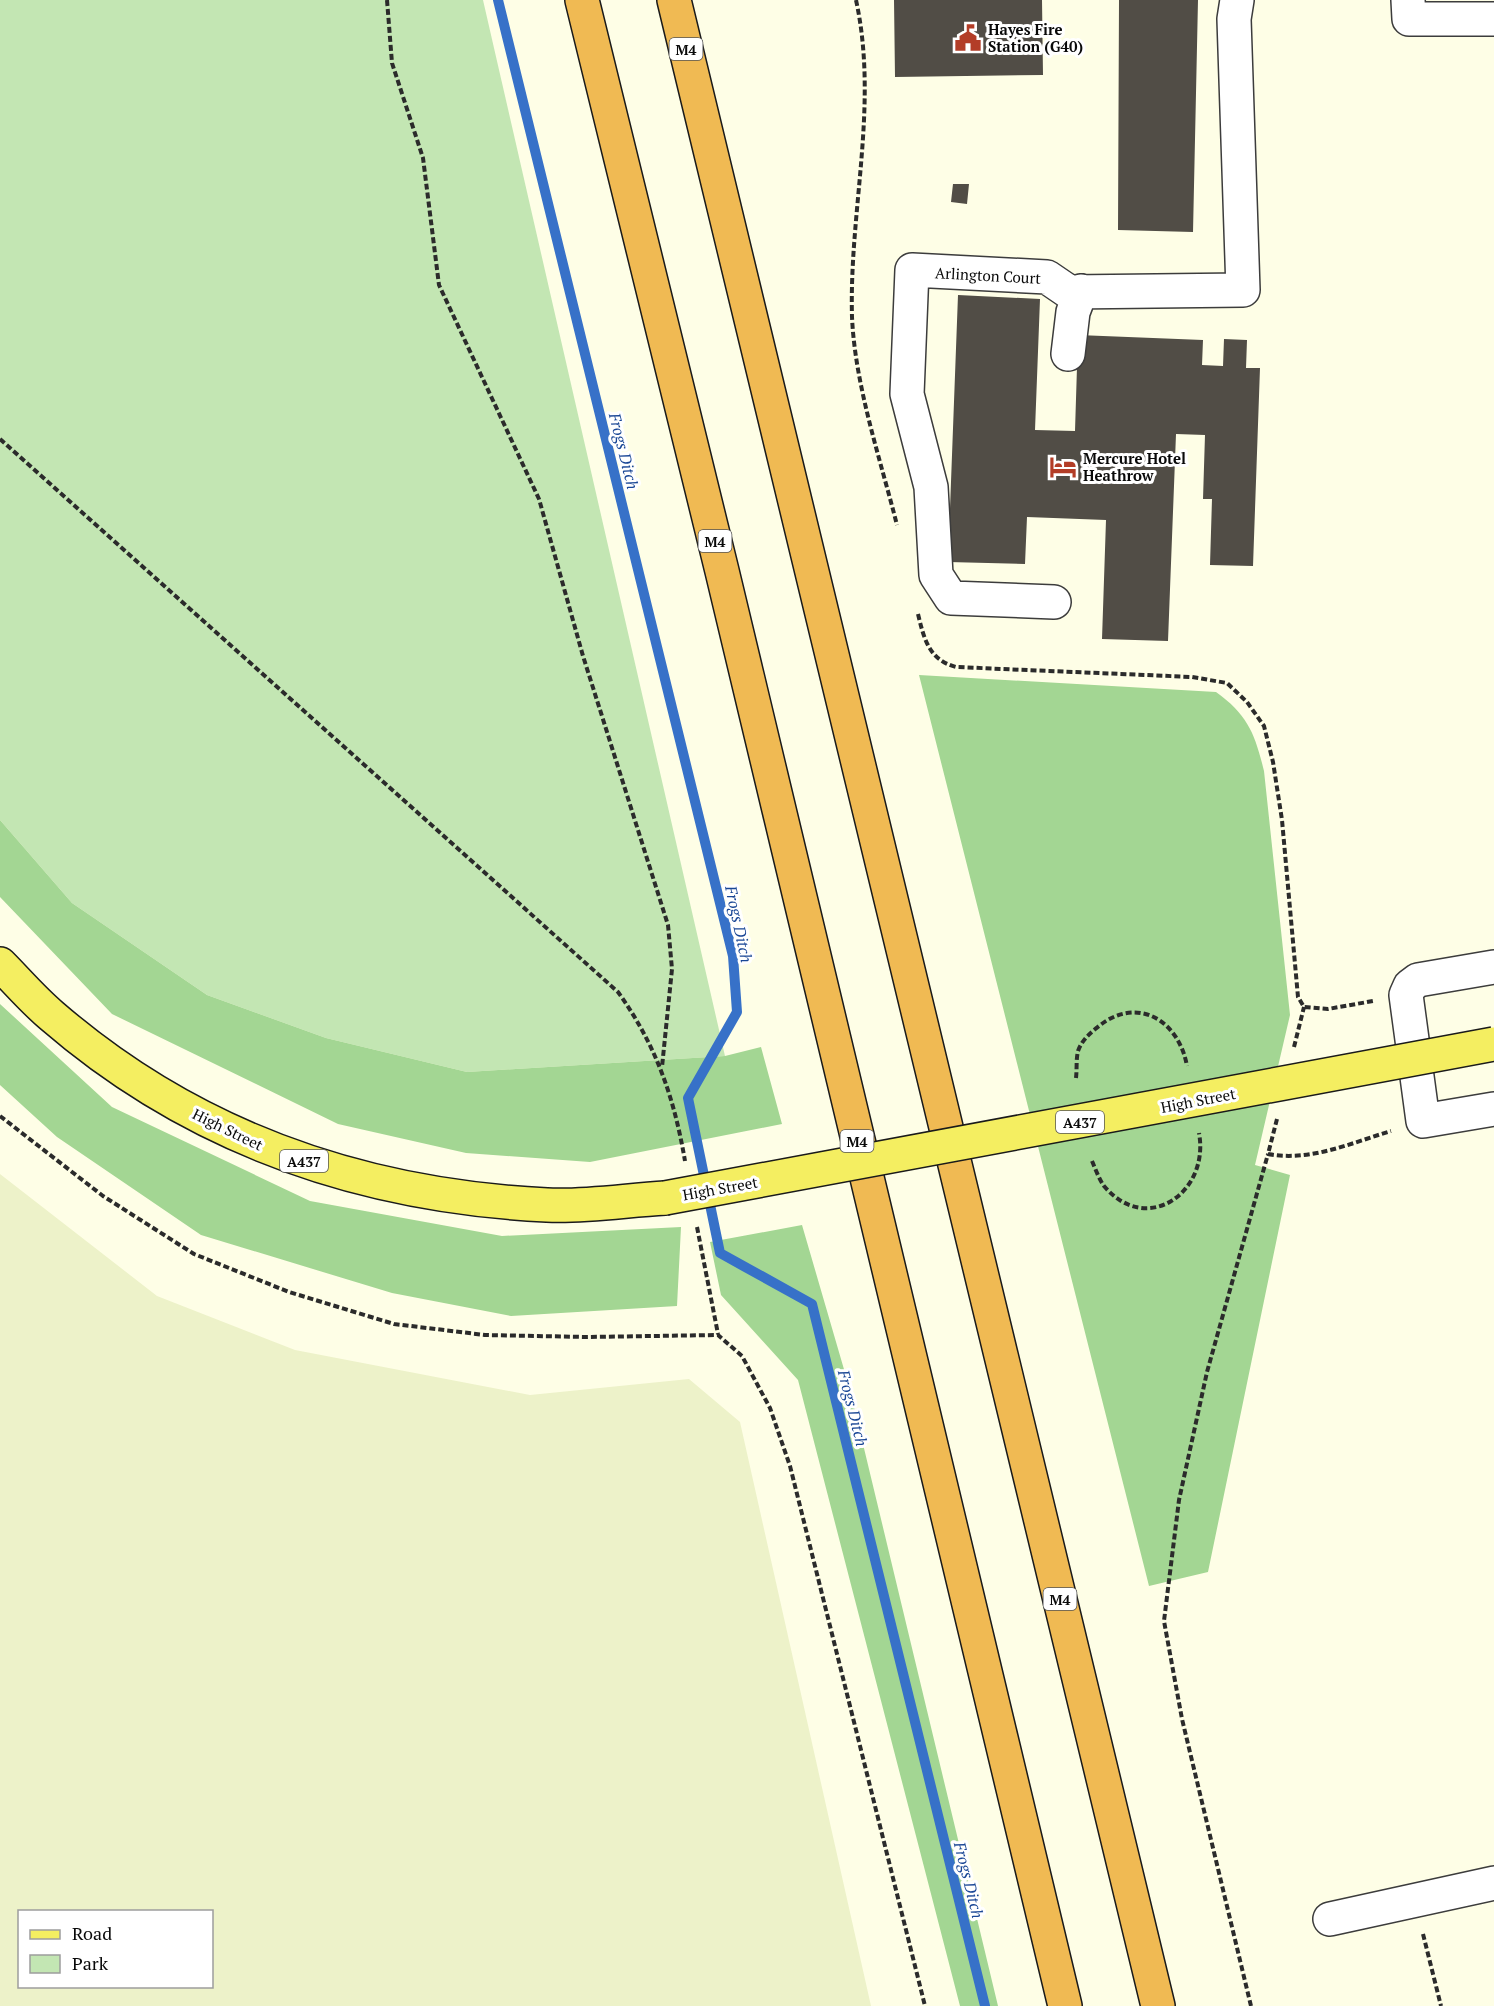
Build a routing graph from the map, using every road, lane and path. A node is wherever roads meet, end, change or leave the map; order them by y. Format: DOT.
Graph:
graph roads {
  1 [pos="387,0"];
  2 [pos="582,0"];
  3 [pos="674,0"];
  4 [pos="1237,0"];
  5 [pos="1408,0"];
  6 [pos="1494,19"];
  7 [pos="1081,291"];
  8 [pos="1068,354"];
  9 [pos="0,438"];
  10 [pos="1054,602"];
  11 [pos="0,964"];
  12 [pos="1494,967"];
  13 [pos="1494,1044"];
  14 [pos="662,1067"];
  15 [pos="1076,1078"];
  16 [pos="1193,1101"];
  17 [pos="1494,1109"];
  18 [pos="0,1116"];
  19 [pos="1268,1154"];
  20 [pos="1092,1161"];
  21 [pos="686,1169"];
  22 [pos="697,1226"];
  23 [pos="718,1335"];
  24 [pos="1494,1883"];
  25 [pos="1416,1901"];
  26 [pos="1330,1919"];
  27 [pos="925,2006"];
  28 [pos="1065,2006"];
  29 [pos="1158,2006"];
  30 [pos="1251,2006"];
  31 [pos="1441,2006"];
  1 -- 14 [label="path"];
  2 -- 28 [label="highway, M4"];
  3 -- 29 [label="highway, M4"];
  4 -- 7 [label="street, Arlington Court"];
  5 -- 6 [label="street"];
  7 -- 8 [label="street"];
  7 -- 10 [label="street, Arlington Court"];
  9 -- 14 [label="path"];
  11 -- 16 [label="main road, High Street / A437, bridge"];
  12 -- 17 [label="street"];
  13 -- 16 [label="main road, High Street / A437, bridge"];
  14 -- 21 [label="path"];
  15 -- 16 [label="path"];
  16 -- 20 [label="path"];
  18 -- 23 [label="path"];
  19 -- 30 [label="path"];
  22 -- 23 [label="path"];
  23 -- 27 [label="path"];
  24 -- 25 [label="street"];
  25 -- 26 [label="street"];
  25 -- 31 [label="path"];
}
